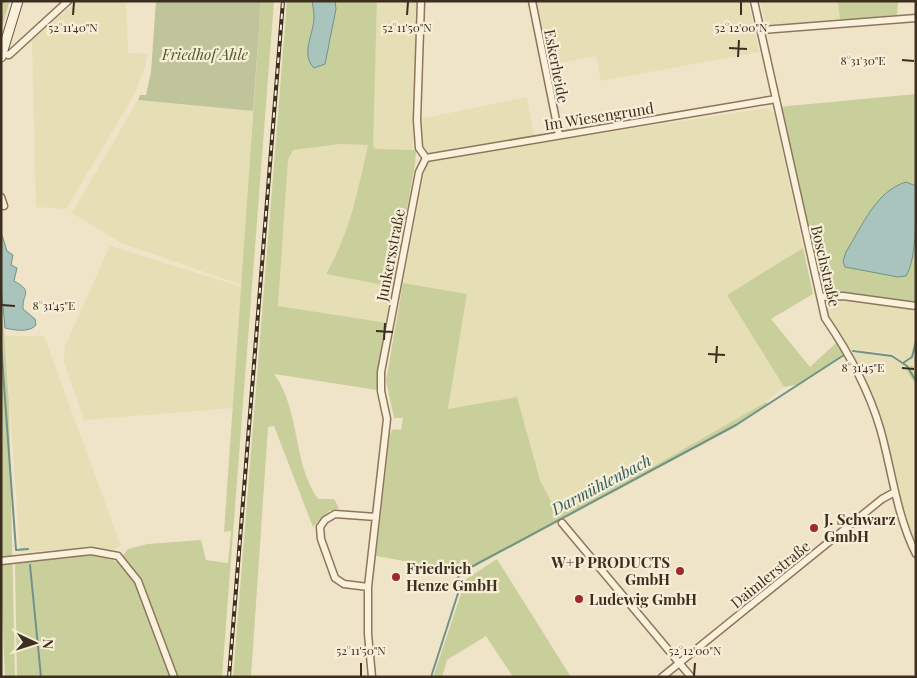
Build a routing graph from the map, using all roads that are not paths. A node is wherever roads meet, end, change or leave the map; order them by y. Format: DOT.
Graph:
graph roads {
  1 [pos="18,1"];
  2 [pos="68,1"];
  3 [pos="421,1"];
  4 [pos="532,1"];
  5 [pos="754,1"];
  6 [pos="916,18"];
  7 [pos="761,30"];
  8 [pos="2,55"];
  9 [pos="776,99"];
  10 [pos="558,135"];
  11 [pos="426,158"];
  12 [pos="1,197"];
  13 [pos="4,206"];
  14 [pos="820,297"];
  15 [pos="916,306"];
  16 [pos="895,492"];
  17 [pos="376,517"];
  18 [pos="562,523"];
  19 [pos="916,554"];
  20 [pos="1,561"];
  21 [pos="368,587"];
  22 [pos="680,663"];
  23 [pos="174,677"];
  24 [pos="372,677"];
  25 [pos="662,677"];
  26 [pos="691,677"];
  1 -- 8 [label="main road"];
  2 -- 8 [label="street"];
  3 -- 11 [label="street"];
  4 -- 10 [label="street, Eskerheide"];
  5 -- 7 [label="street, Boschstraße"];
  6 -- 7 [label="street"];
  7 -- 9 [label="street, Boschstraße"];
  9 -- 10 [label="street, Im Wiesengrund"];
  9 -- 14 [label="street, Boschstraße"];
  10 -- 11 [label="street, Im Wiesengrund"];
  11 -- 17 [label="street, Junkersstraße"];
  12 -- 13 [label="street"];
  14 -- 15 [label="street"];
  14 -- 16 [label="street, Boschstraße"];
  16 -- 19 [label="street, Boschstraße"];
  16 -- 22 [label="street, Daimlerstraße"];
  17 -- 21 [label="street, Junkersstraße"];
  17 -- 21 [label="street"];
  18 -- 22 [label="street"];
  20 -- 23 [label="street"];
  21 -- 24 [label="street, Junkersstraße"];
  22 -- 25 [label="street, Daimlerstraße"];
  22 -- 26 [label="street"];
}
